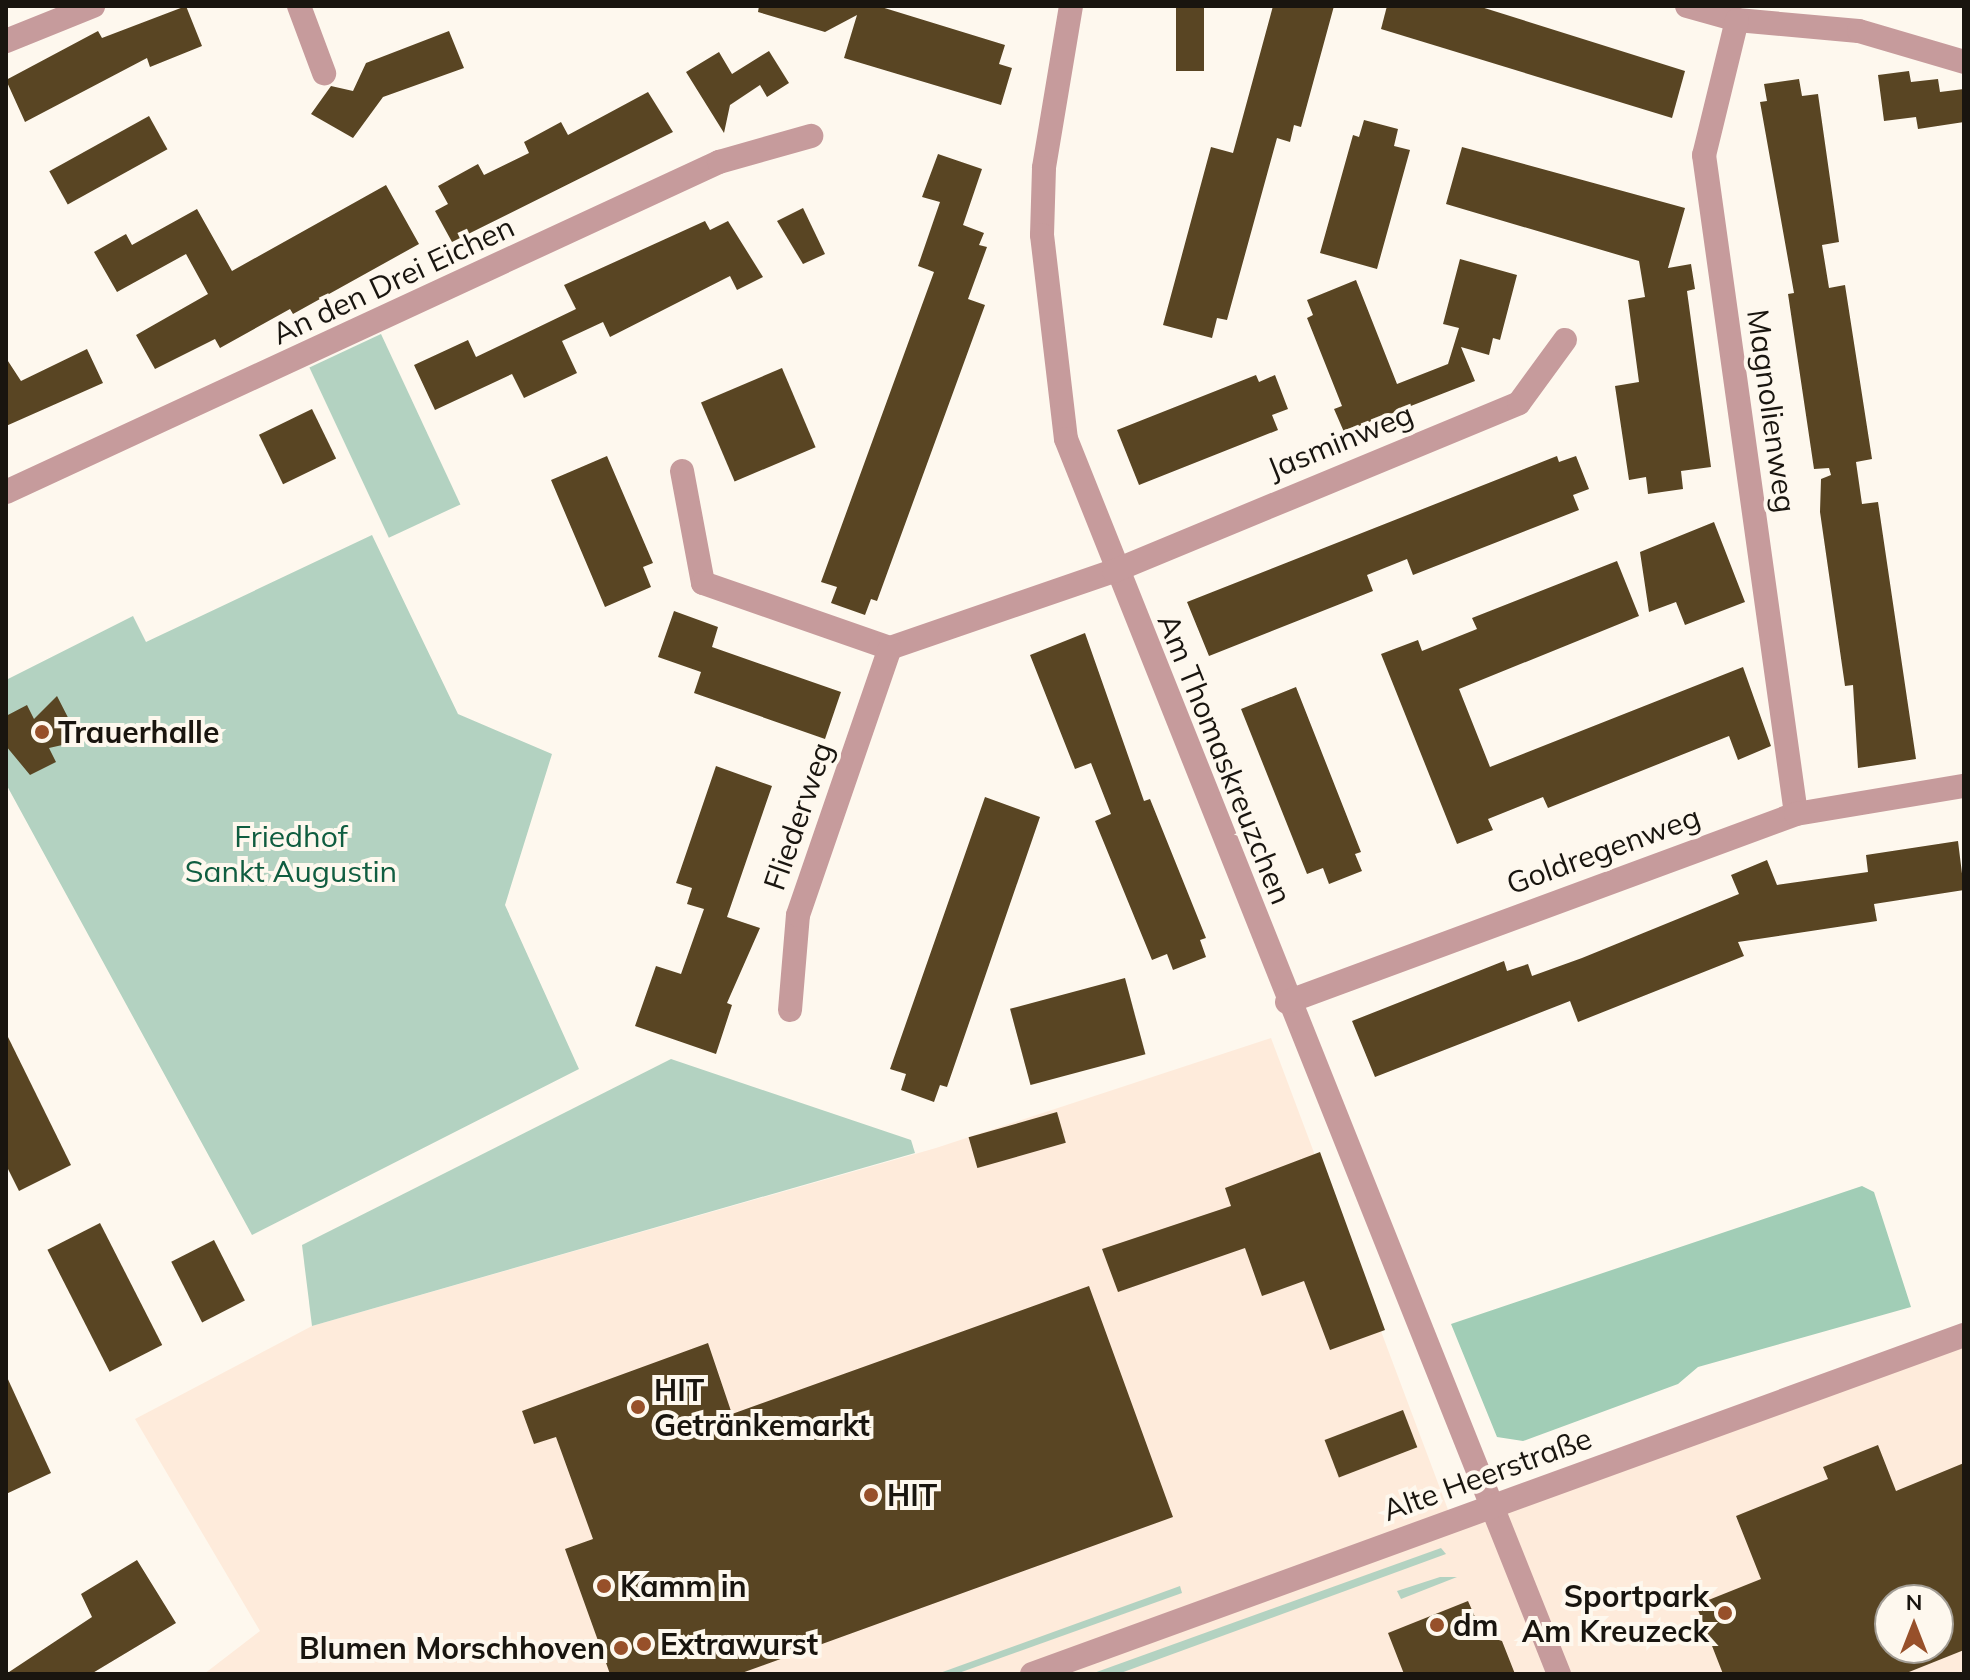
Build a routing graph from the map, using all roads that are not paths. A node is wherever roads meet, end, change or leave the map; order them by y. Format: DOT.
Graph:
graph roads {
  1 [pos="93,6"];
  2 [pos="299,6"];
  3 [pos="1071,6"];
  4 [pos="1687,6"];
  5 [pos="1737,20"];
  6 [pos="6,41"];
  7 [pos="1964,62"];
  8 [pos="324,73"];
  9 [pos="811,136"];
  10 [pos="1565,340"];
  11 [pos="682,471"];
  12 [pos="6,492"];
  13 [pos="1114,571"];
  14 [pos="890,648"];
  15 [pos="1956,784"];
  16 [pos="1796,814"];
  17 [pos="1287,1002"];
  18 [pos="790,1010"];
  19 [pos="1964,1335"];
  20 [pos="1490,1506"];
  21 [pos="1032,1674"];
  22 [pos="1559,1674"];
  1 -- 6 [label="street"];
  2 -- 8 [label="street"];
  3 -- 13 [label="street, Am Thomaskreuzchen"];
  4 -- 5 [label="street"];
  5 -- 7 [label="street"];
  5 -- 16 [label="street, Magnolienweg"];
  9 -- 12 [label="street, An den Drei Eichen"];
  10 -- 13 [label="street, Jasminweg"];
  11 -- 14 [label="street"];
  13 -- 14 [label="street"];
  13 -- 17 [label="street, Am Thomaskreuzchen"];
  14 -- 18 [label="street, Fliederweg"];
  15 -- 16 [label="street, Goldregenweg"];
  16 -- 17 [label="street, Goldregenweg"];
  17 -- 20 [label="street, Am Thomaskreuzchen"];
  19 -- 20 [label="street, Alte Heerstraße"];
  20 -- 21 [label="street, Alte Heerstraße"];
  20 -- 22 [label="street, Am Thomaskreuzchen"];
}
